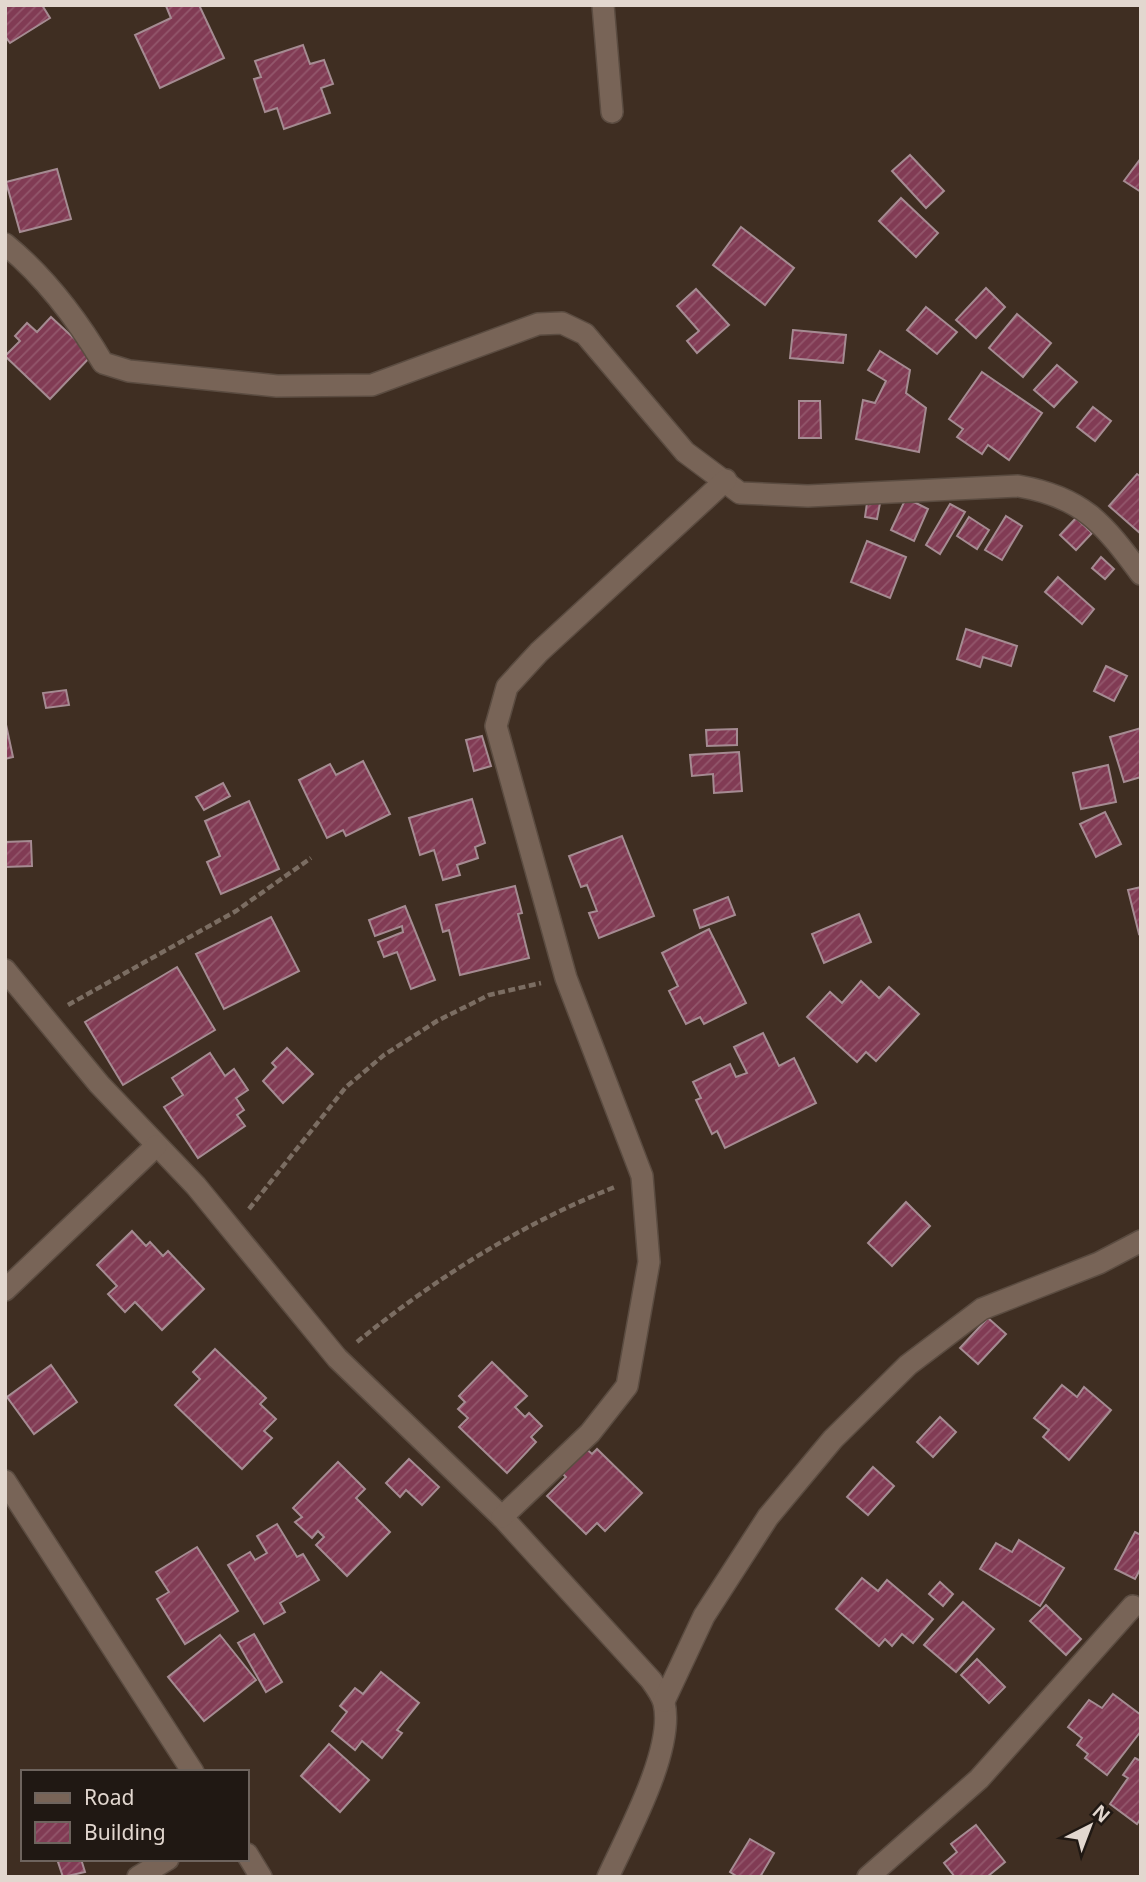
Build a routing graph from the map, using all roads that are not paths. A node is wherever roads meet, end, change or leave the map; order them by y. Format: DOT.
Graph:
graph roads {
  1 [pos="603,5"];
  2 [pos="612,113"];
  3 [pos="5,244"];
  4 [pos="726,481"];
  5 [pos="1141,574"];
  6 [pos="5,970"];
  7 [pos="156,1146"];
  8 [pos="1141,1241"];
  9 [pos="5,1290"];
  10 [pos="5,1481"];
  11 [pos="502,1517"];
  12 [pos="1133,1606"];
  13 [pos="664,1701"];
  14 [pos="192,1770"];
  15 [pos="248,1856"];
  16 [pos="165,1861"];
  17 [pos="138,1877"];
  18 [pos="261,1877"];
  19 [pos="608,1877"];
  20 [pos="868,1877"];
  1 -- 2 [label="street"];
  3 -- 4 [label="street"];
  4 -- 5 [label="street"];
  4 -- 11 [label="street"];
  6 -- 7 [label="street"];
  7 -- 9 [label="street"];
  7 -- 11 [label="street"];
  8 -- 13 [label="street"];
  10 -- 14 [label="street"];
  11 -- 13 [label="street"];
  12 -- 20 [label="street"];
  13 -- 19 [label="street"];
  15 -- 18 [label="street"];
  16 -- 17 [label="street"];
}
